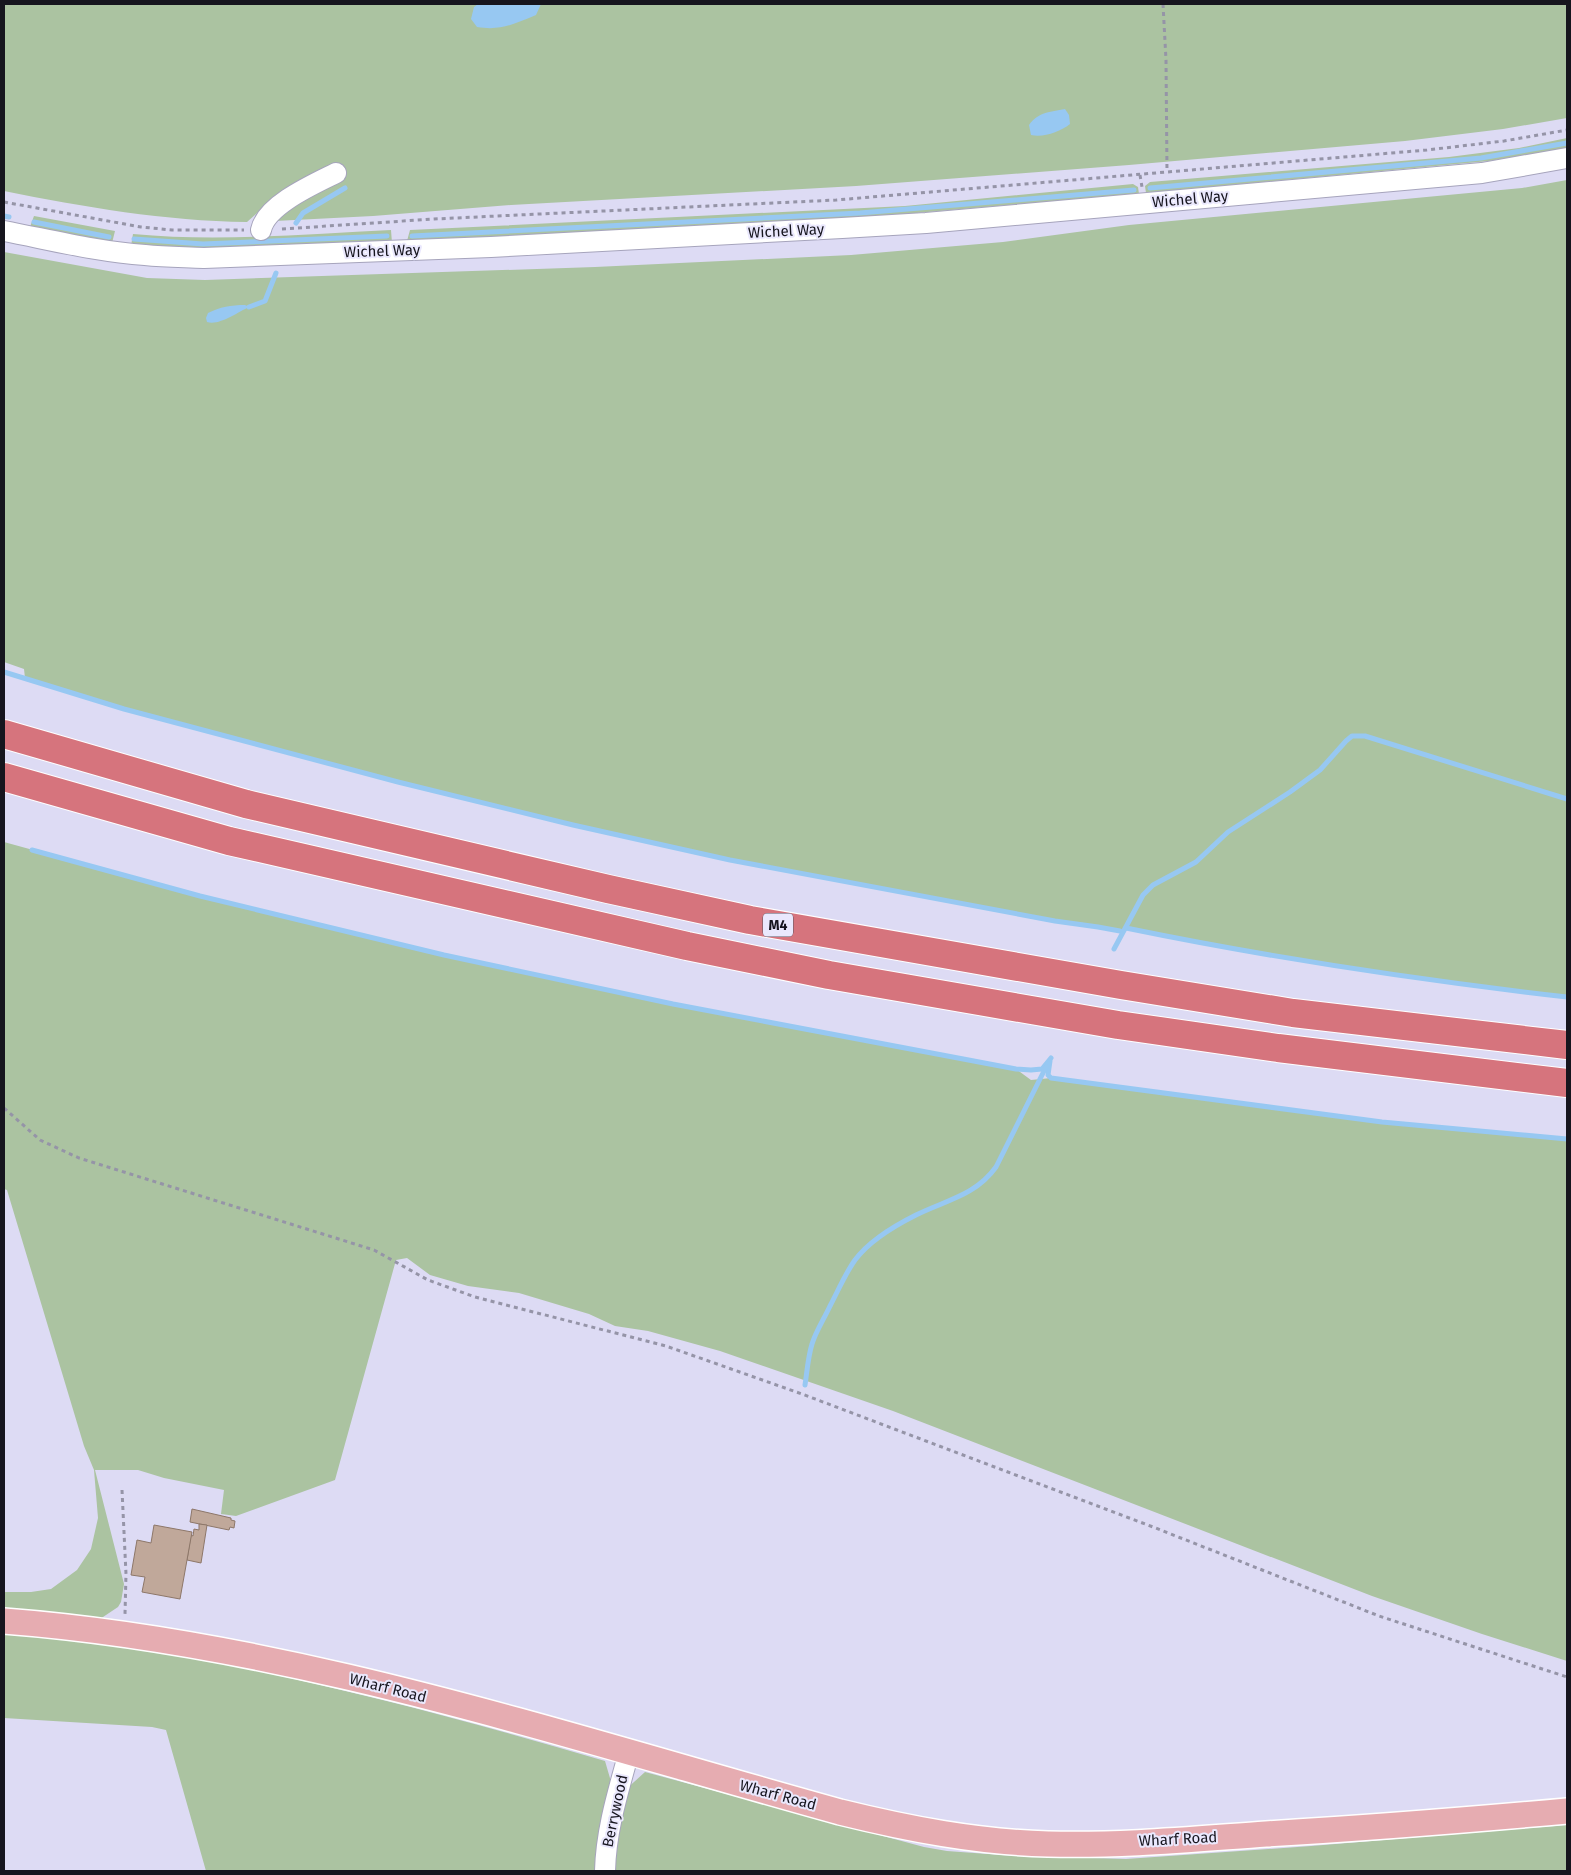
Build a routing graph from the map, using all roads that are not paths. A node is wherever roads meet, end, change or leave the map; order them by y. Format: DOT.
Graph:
graph roads {
  1 [pos="1567,158"];
  2 [pos="336,173"];
  3 [pos="261,230"];
  4 [pos="4,232"];
  5 [pos="4,734"];
  6 [pos="4,777"];
  7 [pos="1567,1045"];
  8 [pos="1567,1084"];
  9 [pos="4,1621"];
  10 [pos="629,1752"];
  11 [pos="1567,1811"];
  12 [pos="605,1871"];
  1 -- 4 [label="street, Wichel Way"];
  2 -- 3 [label="street"];
  5 -- 7 [label="highway, M4"];
  6 -- 8 [label="highway"];
  9 -- 10 [label="main road, Wharf Road"];
  10 -- 11 [label="main road, Wharf Road"];
  10 -- 12 [label="street, Berrywood"];
}
